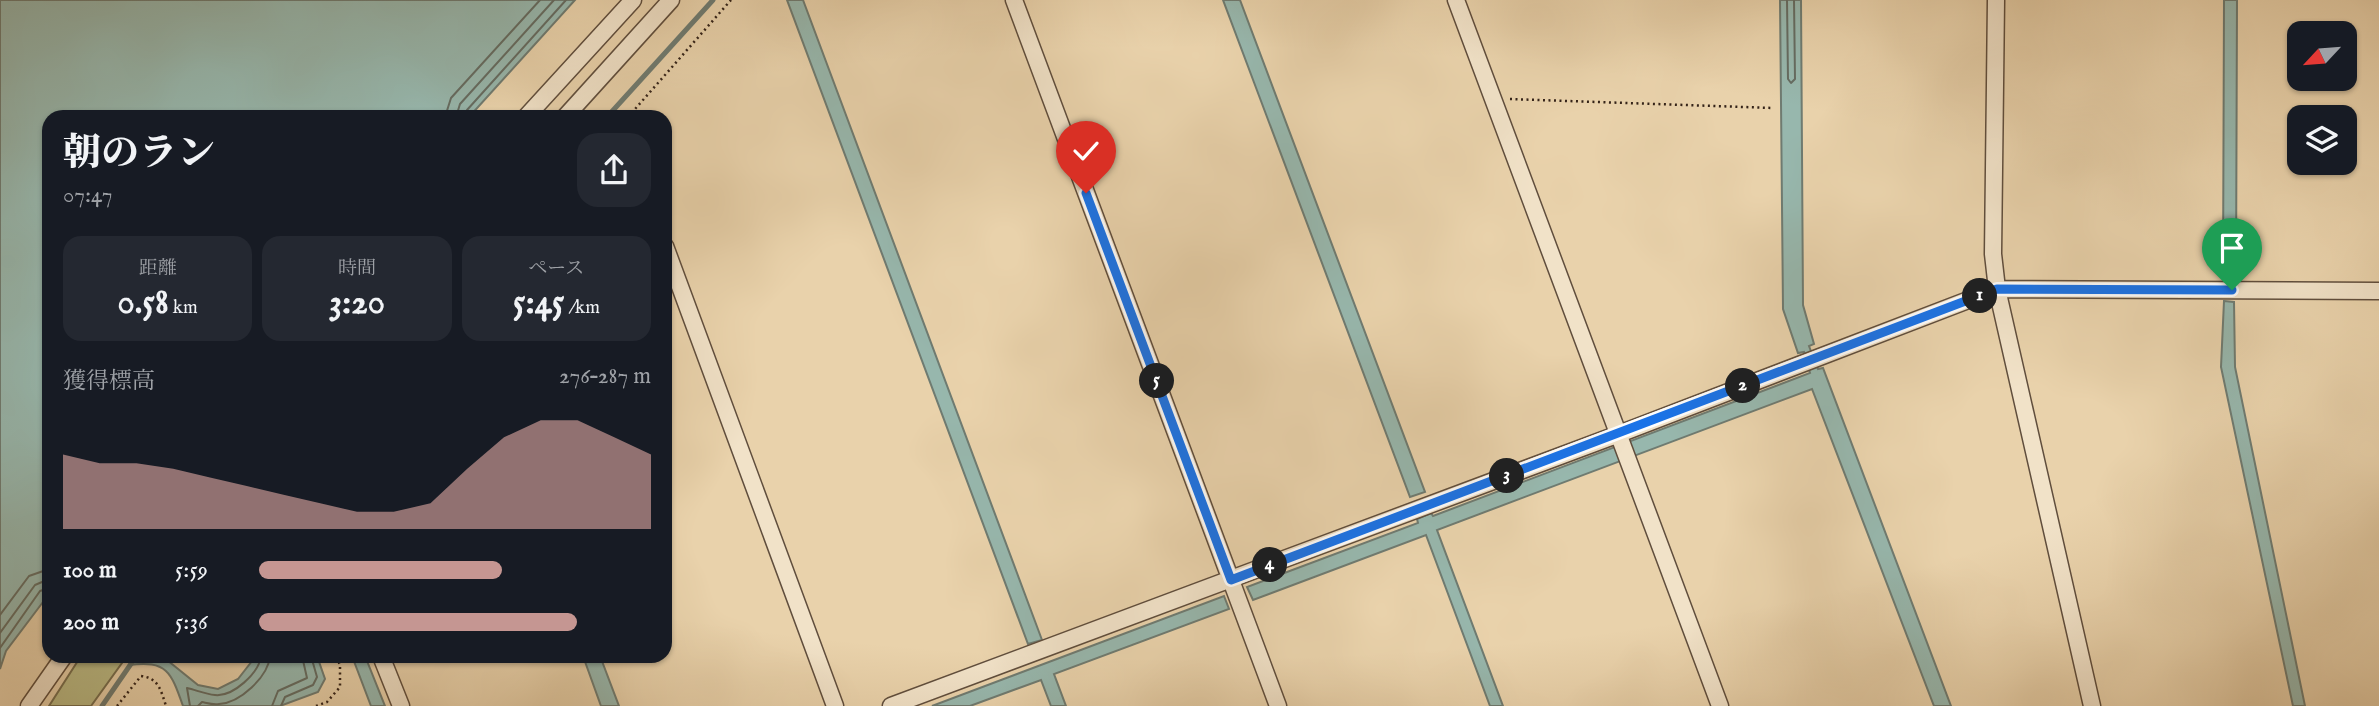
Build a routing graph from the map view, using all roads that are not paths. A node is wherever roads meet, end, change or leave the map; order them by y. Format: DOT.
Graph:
graph roads {
  1 [pos="633,0"];
  2 [pos="671,0"];
  3 [pos="1014,0"];
  4 [pos="1456,0"];
  5 [pos="1996,0"];
  6 [pos="532,110"];
  7 [pos="571,110"];
  8 [pos="672,265"];
  9 [pos="1997,289"];
  10 [pos="2379,291"];
  11 [pos="1619,434"];
  12 [pos="1231,580"];
  13 [pos="59,663"];
  14 [pos="384,663"];
  15 [pos="29,706"];
  16 [pos="401,706"];
  17 [pos="835,706"];
  18 [pos="891,706"];
  19 [pos="1278,706"];
  20 [pos="1720,706"];
  21 [pos="2092,706"];
  1 -- 6 [label="street"];
  2 -- 7 [label="street"];
  3 -- 12 [label="street"];
  4 -- 11 [label="street"];
  5 -- 9 [label="street"];
  8 -- 17 [label="street"];
  9 -- 10 [label="street"];
  9 -- 11 [label="street"];
  9 -- 21 [label="street"];
  11 -- 12 [label="street"];
  11 -- 20 [label="street"];
  12 -- 18 [label="street"];
  12 -- 19 [label="street"];
  13 -- 15 [label="street"];
  14 -- 16 [label="street"];
}
